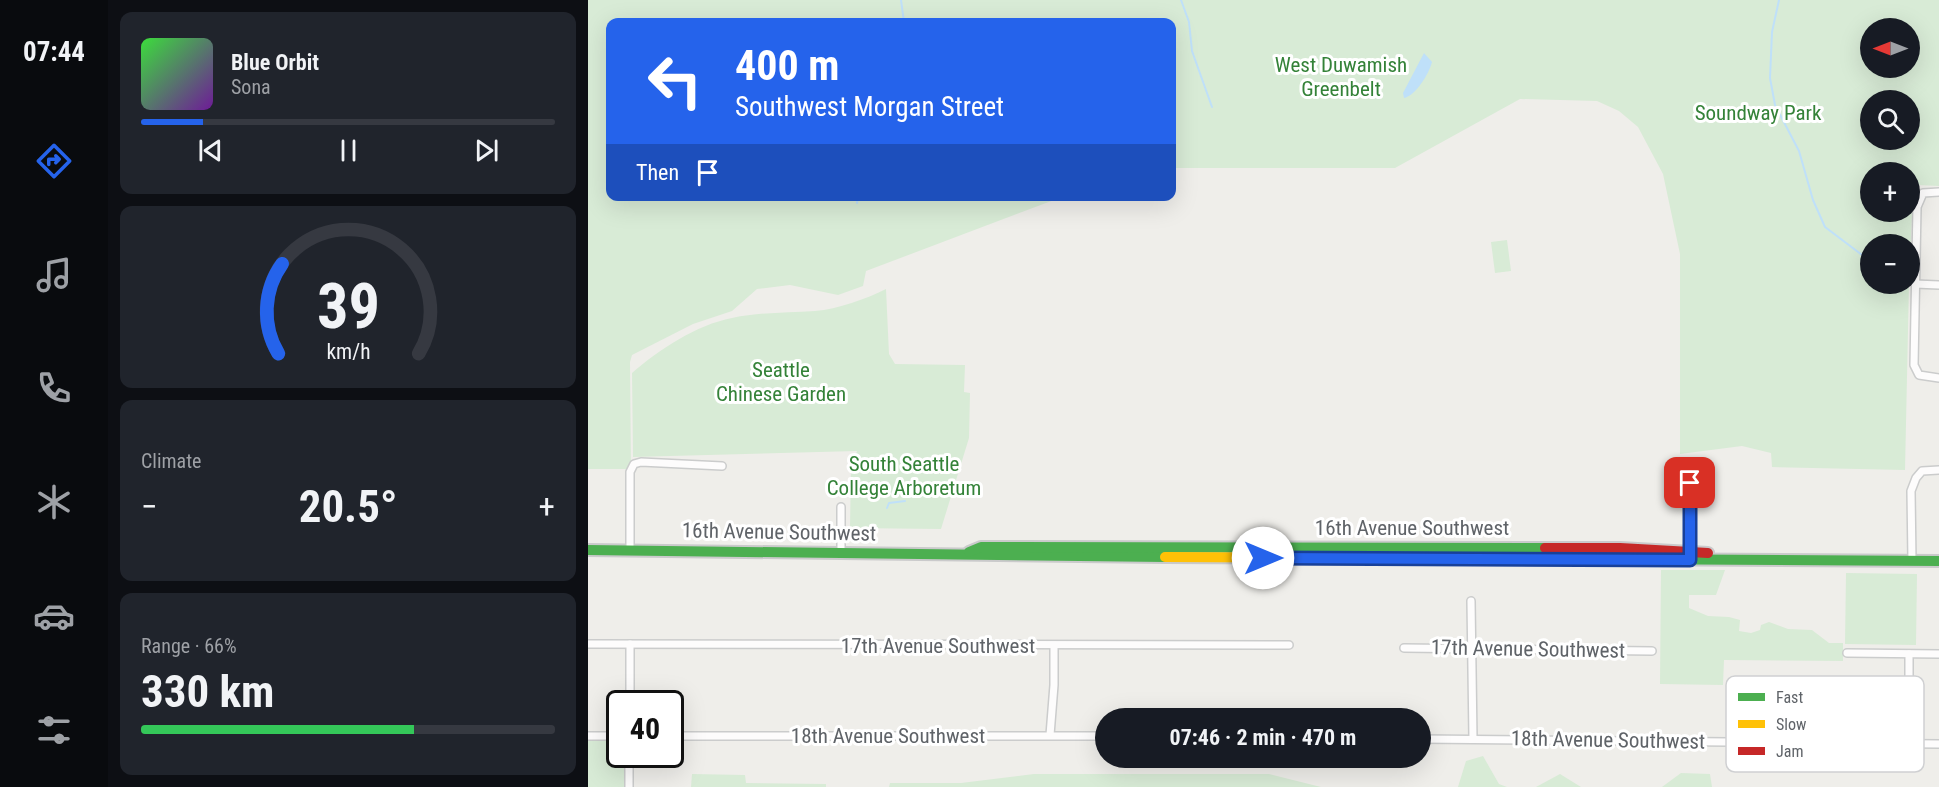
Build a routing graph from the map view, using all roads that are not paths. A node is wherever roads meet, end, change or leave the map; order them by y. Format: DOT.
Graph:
graph roads {
  1 [pos="1939,192"];
  2 [pos="1916,234"];
  3 [pos="1920,284"];
  4 [pos="1939,285"];
  5 [pos="1915,294"];
  6 [pos="1939,378"];
  7 [pos="722,466"];
  8 [pos="1939,470"];
  9 [pos="1690,483"];
  10 [pos="841,507"];
  11 [pos="588,550"];
  12 [pos="630,550"];
  13 [pos="841,553"];
  14 [pos="1690,556"];
  15 [pos="1912,561"];
  16 [pos="1939,561"];
  17 [pos="1472,601"];
  18 [pos="588,644"];
  19 [pos="630,644"];
  20 [pos="1289,645"];
  21 [pos="1054,646"];
  22 [pos="1404,648"];
  23 [pos="1472,648"];
  24 [pos="1652,651"];
  25 [pos="1847,653"];
  26 [pos="1909,654"];
  27 [pos="1939,654"];
  28 [pos="1909,676"];
  29 [pos="630,690"];
  30 [pos="1050,735"];
  31 [pos="588,736"];
  32 [pos="606,736"];
  33 [pos="684,736"];
  34 [pos="1095,736"];
  35 [pos="1431,739"];
  36 [pos="1473,739"];
  37 [pos="1726,742"];
  38 [pos="629,768"];
  39 [pos="628,787"];
  1 -- 2 [label="street"];
  3 -- 4 [label="street"];
  5 -- 6 [label="street"];
  7 -- 12 [label="street"];
  8 -- 15 [label="street"];
  9 -- 14 [label="street"];
  10 -- 13 [label="street"];
  11 -- 12 [label="street, 16th Avenue Southwest"];
  12 -- 13 [label="street, 16th Avenue Southwest"];
  13 -- 14 [label="street, 16th Avenue Southwest"];
  14 -- 15 [label="street, 16th Avenue Southwest"];
  15 -- 16 [label="street, 16th Avenue Southwest"];
  17 -- 23 [label="street"];
  18 -- 19 [label="street, 17th Avenue Southwest"];
  19 -- 21 [label="street, 17th Avenue Southwest"];
  19 -- 29 [label="street"];
  20 -- 21 [label="street, 17th Avenue Southwest"];
  21 -- 30 [label="street"];
  22 -- 23 [label="street, 17th Avenue Southwest"];
  23 -- 24 [label="street, 17th Avenue Southwest"];
  23 -- 36 [label="street"];
  25 -- 26 [label="street"];
  26 -- 27 [label="street"];
  26 -- 28 [label="street"];
  30 -- 33 [label="street, 18th Avenue Southwest"];
  30 -- 34 [label="street, 18th Avenue Southwest"];
  31 -- 32 [label="street"];
  35 -- 36 [label="street, 18th Avenue Southwest"];
  36 -- 37 [label="street, 18th Avenue Southwest"];
  38 -- 39 [label="street"];
}
